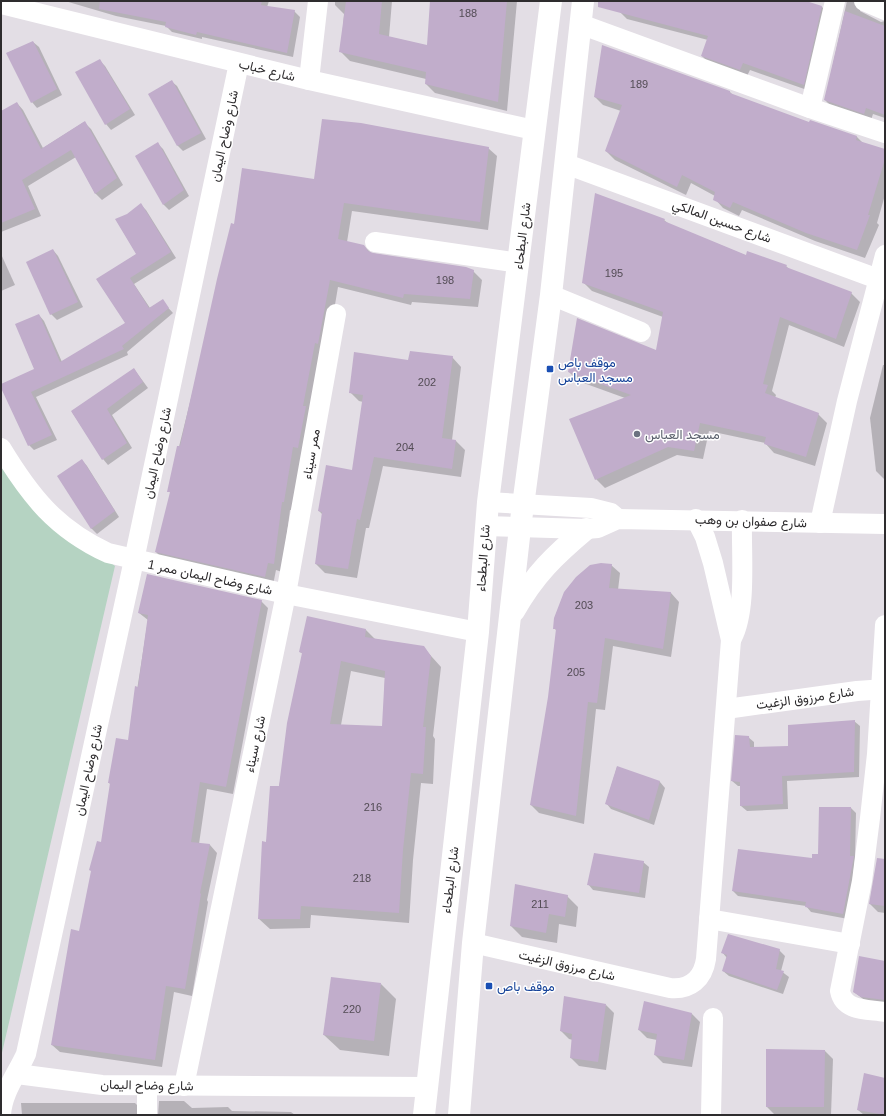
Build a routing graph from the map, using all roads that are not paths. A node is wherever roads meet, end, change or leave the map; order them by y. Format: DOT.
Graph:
graph roads {
  1 [pos="318,1"];
  2 [pos="551,1"];
  3 [pos="583,1"];
  4 [pos="835,1"];
  5 [pos="864,1"];
  6 [pos="2,4"];
  7 [pos="885,10"];
  8 [pos="580,24"];
  9 [pos="239,63"];
  10 [pos="309,80"];
  11 [pos="810,108"];
  12 [pos="534,130"];
  13 [pos="885,133"];
  14 [pos="566,164"];
  15 [pos="375,242"];
  16 [pos="885,255"];
  17 [pos="519,263"];
  18 [pos="878,279"];
  19 [pos="551,295"];
  20 [pos="336,314"];
  21 [pos="641,332"];
  22 [pos="1,448"];
  23 [pos="488,502"];
  24 [pos="524,505"];
  25 [pos="618,519"];
  26 [pos="696,519"];
  27 [pos="742,520"];
  28 [pos="820,523"];
  29 [pos="885,524"];
  30 [pos="486,526"];
  31 [pos="520,528"];
  32 [pos="586,530"];
  33 [pos="134,560"];
  34 [pos="286,594"];
  35 [pos="509,620"];
  36 [pos="885,624"];
  37 [pos="478,632"];
  38 [pos="731,640"];
  39 [pos="883,689"];
  40 [pos="726,709"];
  41 [pos="709,919"];
  42 [pos="473,943"];
  43 [pos="850,944"];
  44 [pos="885,1012"];
  45 [pos="713,1018"];
  46 [pos="17,1074"];
  47 [pos="147,1086"];
  48 [pos="184,1086"];
  49 [pos="426,1087"];
  50 [pos="1,1115"];
  51 [pos="147,1115"];
  52 [pos="424,1115"];
  53 [pos="459,1115"];
  54 [pos="711,1115"];
  1 -- 10 [label="street"];
  2 -- 12 [label="street, شارع البطحاء"];
  3 -- 8 [label="street"];
  4 -- 11 [label="street"];
  5 -- 7 [label="street"];
  6 -- 9 [label="street, شارع خباب"];
  8 -- 11 [label="street"];
  8 -- 14 [label="street"];
  9 -- 10 [label="street, شارع خباب"];
  9 -- 33 [label="street, شارع وضاح اليمان"];
  10 -- 12 [label="street, شارع خباب"];
  11 -- 13 [label="street"];
  12 -- 17 [label="street, شارع البطحاء"];
  14 -- 18 [label="street, شارع حسين المالكي"];
  14 -- 19 [label="street"];
  15 -- 17 [label="street"];
  16 -- 18 [label="street"];
  17 -- 23 [label="street, شارع البطحاء"];
  18 -- 28 [label="street"];
  19 -- 21 [label="street"];
  19 -- 24 [label="street"];
  20 -- 34 [label="street, ممر سيناء"];
  22 -- 33 [label="street, شارع وضاح اليمان ممر 1"];
  23 -- 24 [label="street, شارع صفوان بن وهب"];
  23 -- 30 [label="street, شارع البطحاء"];
  24 -- 25 [label="street, شارع صفوان بن وهب"];
  24 -- 31 [label="street"];
  25 -- 26 [label="street, شارع صفوان بن وهب"];
  25 -- 32 [label="street, شارع صفوان بن وهب"];
  26 -- 27 [label="street, شارع صفوان بن وهب"];
  26 -- 38 [label="street"];
  27 -- 28 [label="street, شارع صفوان بن وهب"];
  27 -- 38 [label="street"];
  28 -- 29 [label="street, شارع صفوان بن وهب"];
  30 -- 31 [label="street, شارع صفوان بن وهب"];
  30 -- 37 [label="street, شارع البطحاء"];
  31 -- 32 [label="street, شارع صفوان بن وهب"];
  31 -- 35 [label="street"];
  32 -- 35 [label="street"];
  33 -- 34 [label="street, شارع وضاح اليمان ممر 1"];
  33 -- 46 [label="street, شارع وضاح اليمان"];
  34 -- 37 [label="street"];
  34 -- 48 [label="street, شارع سيناء"];
  35 -- 42 [label="street"];
  36 -- 39 [label="street"];
  37 -- 49 [label="street, شارع البطحاء"];
  38 -- 40 [label="street, شارع مرزوق الزغيت"];
  39 -- 40 [label="street, شارع مرزوق الزغيت"];
  39 -- 43 [label="street"];
  40 -- 41 [label="street, شارع مرزوق الزغيت"];
  41 -- 42 [label="street, شارع مرزوق الزغيت"];
  41 -- 43 [label="street"];
  42 -- 53 [label="street"];
  43 -- 44 [label="street"];
  45 -- 54 [label="street"];
  46 -- 47 [label="street, شارع وضاح اليمان"];
  46 -- 50 [label="street"];
  47 -- 48 [label="street, شارع وضاح اليمان"];
  47 -- 51 [label="street"];
  48 -- 49 [label="street, شارع وضاح اليمان"];
  49 -- 52 [label="street, شارع البطحاء"];
}
